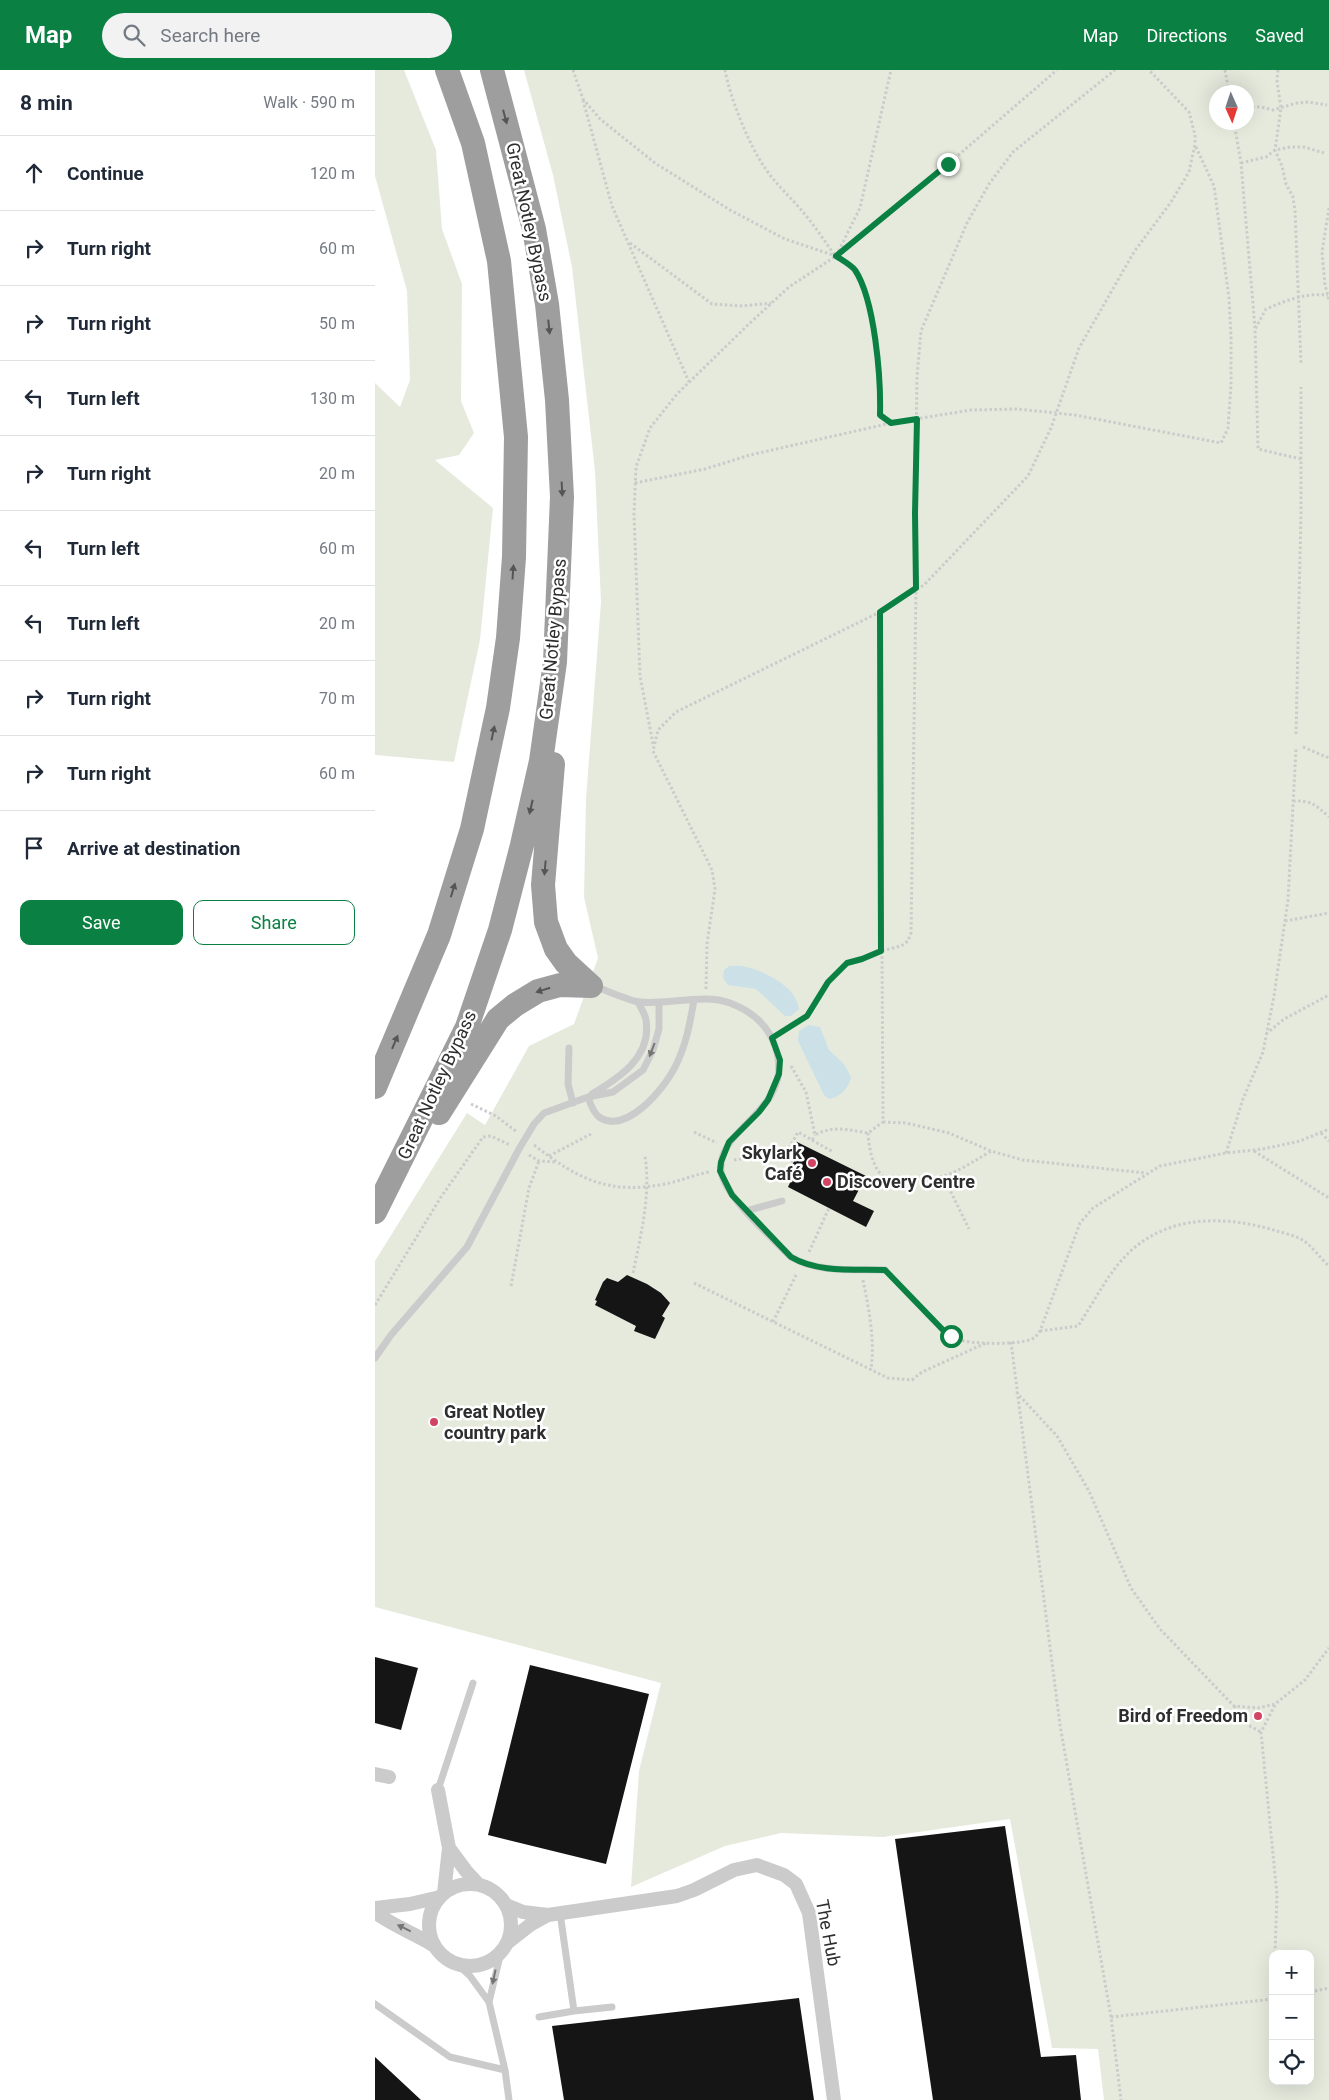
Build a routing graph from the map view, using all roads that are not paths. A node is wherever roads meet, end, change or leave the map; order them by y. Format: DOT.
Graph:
graph roads {
  1 [pos="447,70"];
  2 [pos="492,70"];
  3 [pos="555,662"];
  4 [pos="591,986"];
  5 [pos="693,1000"];
  6 [pos="638,1002"];
  7 [pos="659,1002"];
  8 [pos="569,1048"];
  9 [pos="375,1087"];
  10 [pos="588,1097"];
  11 [pos="573,1103"];
  12 [pos="782,1201"];
  13 [pos="376,1211"];
  14 [pos="747,1212"];
  15 [pos="885,1270"];
  16 [pos="375,1358"];
  17 [pos="473,1683"];
  18 [pos="438,1790"];
  19 [pos="449,1848"];
  20 [pos="479,1885"];
  21 [pos="442,1895"];
  22 [pos="506,1905"];
  23 [pos="375,1908"];
  24 [pos="375,1912"];
  25 [pos="554,1914"];
  26 [pos="433,1945"];
  27 [pos="504,1948"];
  28 [pos="458,1965"];
  29 [pos="489,2002"];
  30 [pos="375,2004"];
  31 [pos="612,2008"];
  32 [pos="574,2011"];
  33 [pos="539,2016"];
  34 [pos="505,2070"];
  35 [pos="509,2100"];
  36 [pos="835,2100"];
  9 -- 1 [label="highway, one-way"];
  2 -- 3 [label="highway, Great Notley Bypass, one-way"];
  3 -- 4 [label="highway, one-way"];
  3 -- 13 [label="highway, Great Notley Bypass, one-way"];
  4 -- 6 [label="lane"];
  4 -- 13 [label="highway, one-way"];
  5 -- 7 [label="lane"];
  5 -- 10 [label="lane"];
  5 -- 14 [label="lane"];
  6 -- 7 [label="lane"];
  6 -- 10 [label="lane"];
  7 -- 10 [label="lane, one-way"];
  8 -- 11 [label="lane"];
  10 -- 11 [label="lane"];
  11 -- 16 [label="lane"];
  12 -- 14 [label="lane"];
  14 -- 15 [label="lane"];
  17 -- 18 [label="lane"];
  18 -- 19 [label="street"];
  19 -- 20 [label="street"];
  19 -- 21 [label="street"];
  20 -- 21 [label="street"];
  20 -- 22 [label="street"];
  21 -- 23 [label="street"];
  21 -- 26 [label="street"];
  22 -- 25 [label="street, The Hub"];
  22 -- 27 [label="street"];
  26 -- 24 [label="street, one-way"];
  25 -- 27 [label="street, The Hub"];
  25 -- 32 [label="lane"];
  25 -- 36 [label="street, The Hub"];
  26 -- 28 [label="street"];
  27 -- 28 [label="street"];
  27 -- 29 [label="lane, one-way"];
  28 -- 29 [label="lane"];
  29 -- 34 [label="lane"];
  30 -- 34 [label="lane"];
  31 -- 32 [label="lane"];
  32 -- 33 [label="lane"];
  34 -- 35 [label="lane"];
}
